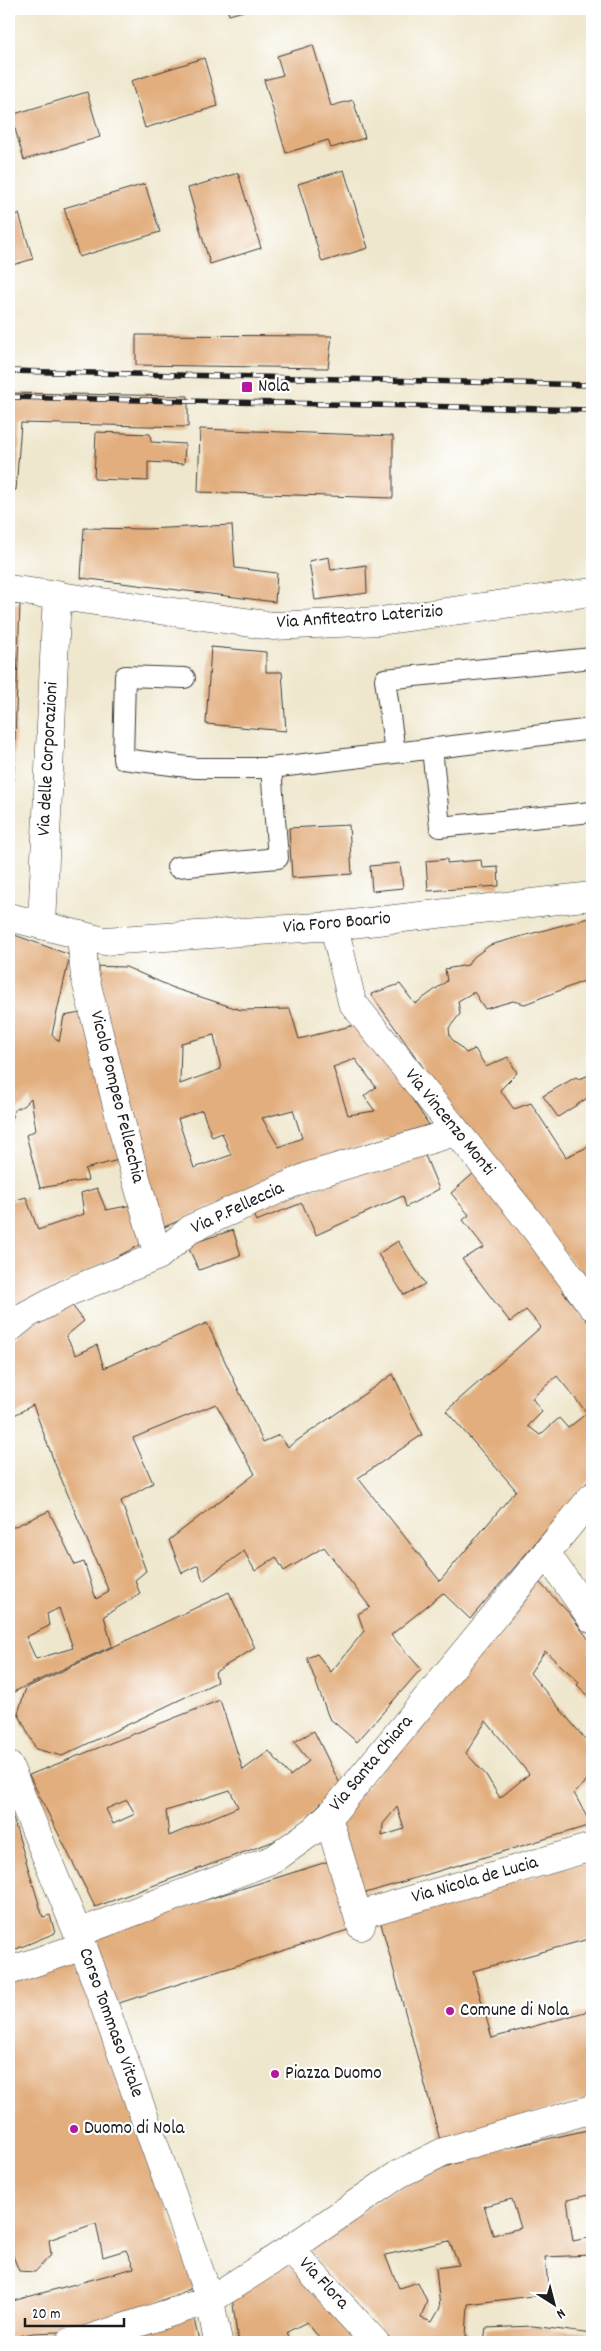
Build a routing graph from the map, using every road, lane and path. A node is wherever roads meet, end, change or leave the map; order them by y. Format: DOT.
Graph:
graph roads {
  1 [pos="9,589"];
  2 [pos="592,592"];
  3 [pos="57,594"];
  4 [pos="592,658"];
  5 [pos="185,678"];
  6 [pos="592,729"];
  7 [pos="432,748"];
  8 [pos="395,752"];
  9 [pos="271,768"];
  10 [pos="592,812"];
  11 [pos="176,867"];
  12 [pos="592,896"];
  13 [pos="9,917"];
  14 [pos="42,925"];
  15 [pos="334,926"];
  16 [pos="81,937"];
  17 [pos="455,1132"];
  18 [pos="158,1256"];
  19 [pos="592,1306"];
  20 [pos="9,1329"];
  21 [pos="592,1497"];
  22 [pos="546,1552"];
  23 [pos="592,1619"];
  24 [pos="9,1766"];
  25 [pos="328,1817"];
  26 [pos="592,1847"];
  27 [pos="80,1939"];
  28 [pos="9,1971"];
  29 [pos="592,2109"];
  30 [pos="290,2249"];
  31 [pos="210,2300"];
  32 [pos="70,2342"];
  33 [pos="218,2342"];
  34 [pos="375,2342"];
  1 -- 3 [label="street, Via Anfiteatro Laterizio"];
  2 -- 3 [label="street, Via Anfiteatro Laterizio"];
  3 -- 14 [label="street, Via delle Corporazioni"];
  4 -- 8 [label="lane"];
  5 -- 9 [label="lane"];
  6 -- 7 [label="lane"];
  7 -- 8 [label="lane"];
  7 -- 10 [label="lane"];
  8 -- 9 [label="lane"];
  9 -- 11 [label="lane"];
  12 -- 15 [label="street, Via Foro Boario"];
  13 -- 14 [label="street, Via Foro Boario"];
  14 -- 16 [label="street, Via Foro Boario"];
  15 -- 16 [label="street, Via Foro Boario"];
  15 -- 17 [label="street, Via Vincenzo Monti"];
  16 -- 18 [label="street, Vicolo Pompeo Fellecchia"];
  17 -- 18 [label="street, Via P.Felleccia"];
  17 -- 19 [label="street, Via Vincenzo Monti"];
  18 -- 20 [label="street, Via P.Felleccia"];
  21 -- 22 [label="street, Via Santa Chiara"];
  22 -- 23 [label="street"];
  22 -- 25 [label="street, Via Santa Chiara"];
  24 -- 27 [label="street, Corso Tommaso Vitale"];
  25 -- 26 [label="street, Via Nicola de Lucia"];
  25 -- 27 [label="street, Via Santa Chiara"];
  27 -- 28 [label="street, Via Santa Chiara"];
  27 -- 31 [label="street, Corso Tommaso Vitale"];
  29 -- 30 [label="street"];
  30 -- 31 [label="street"];
  30 -- 34 [label="street, Via Flora"];
  31 -- 32 [label="street"];
  31 -- 33 [label="street, Corso Tommaso Vitale"];
}
